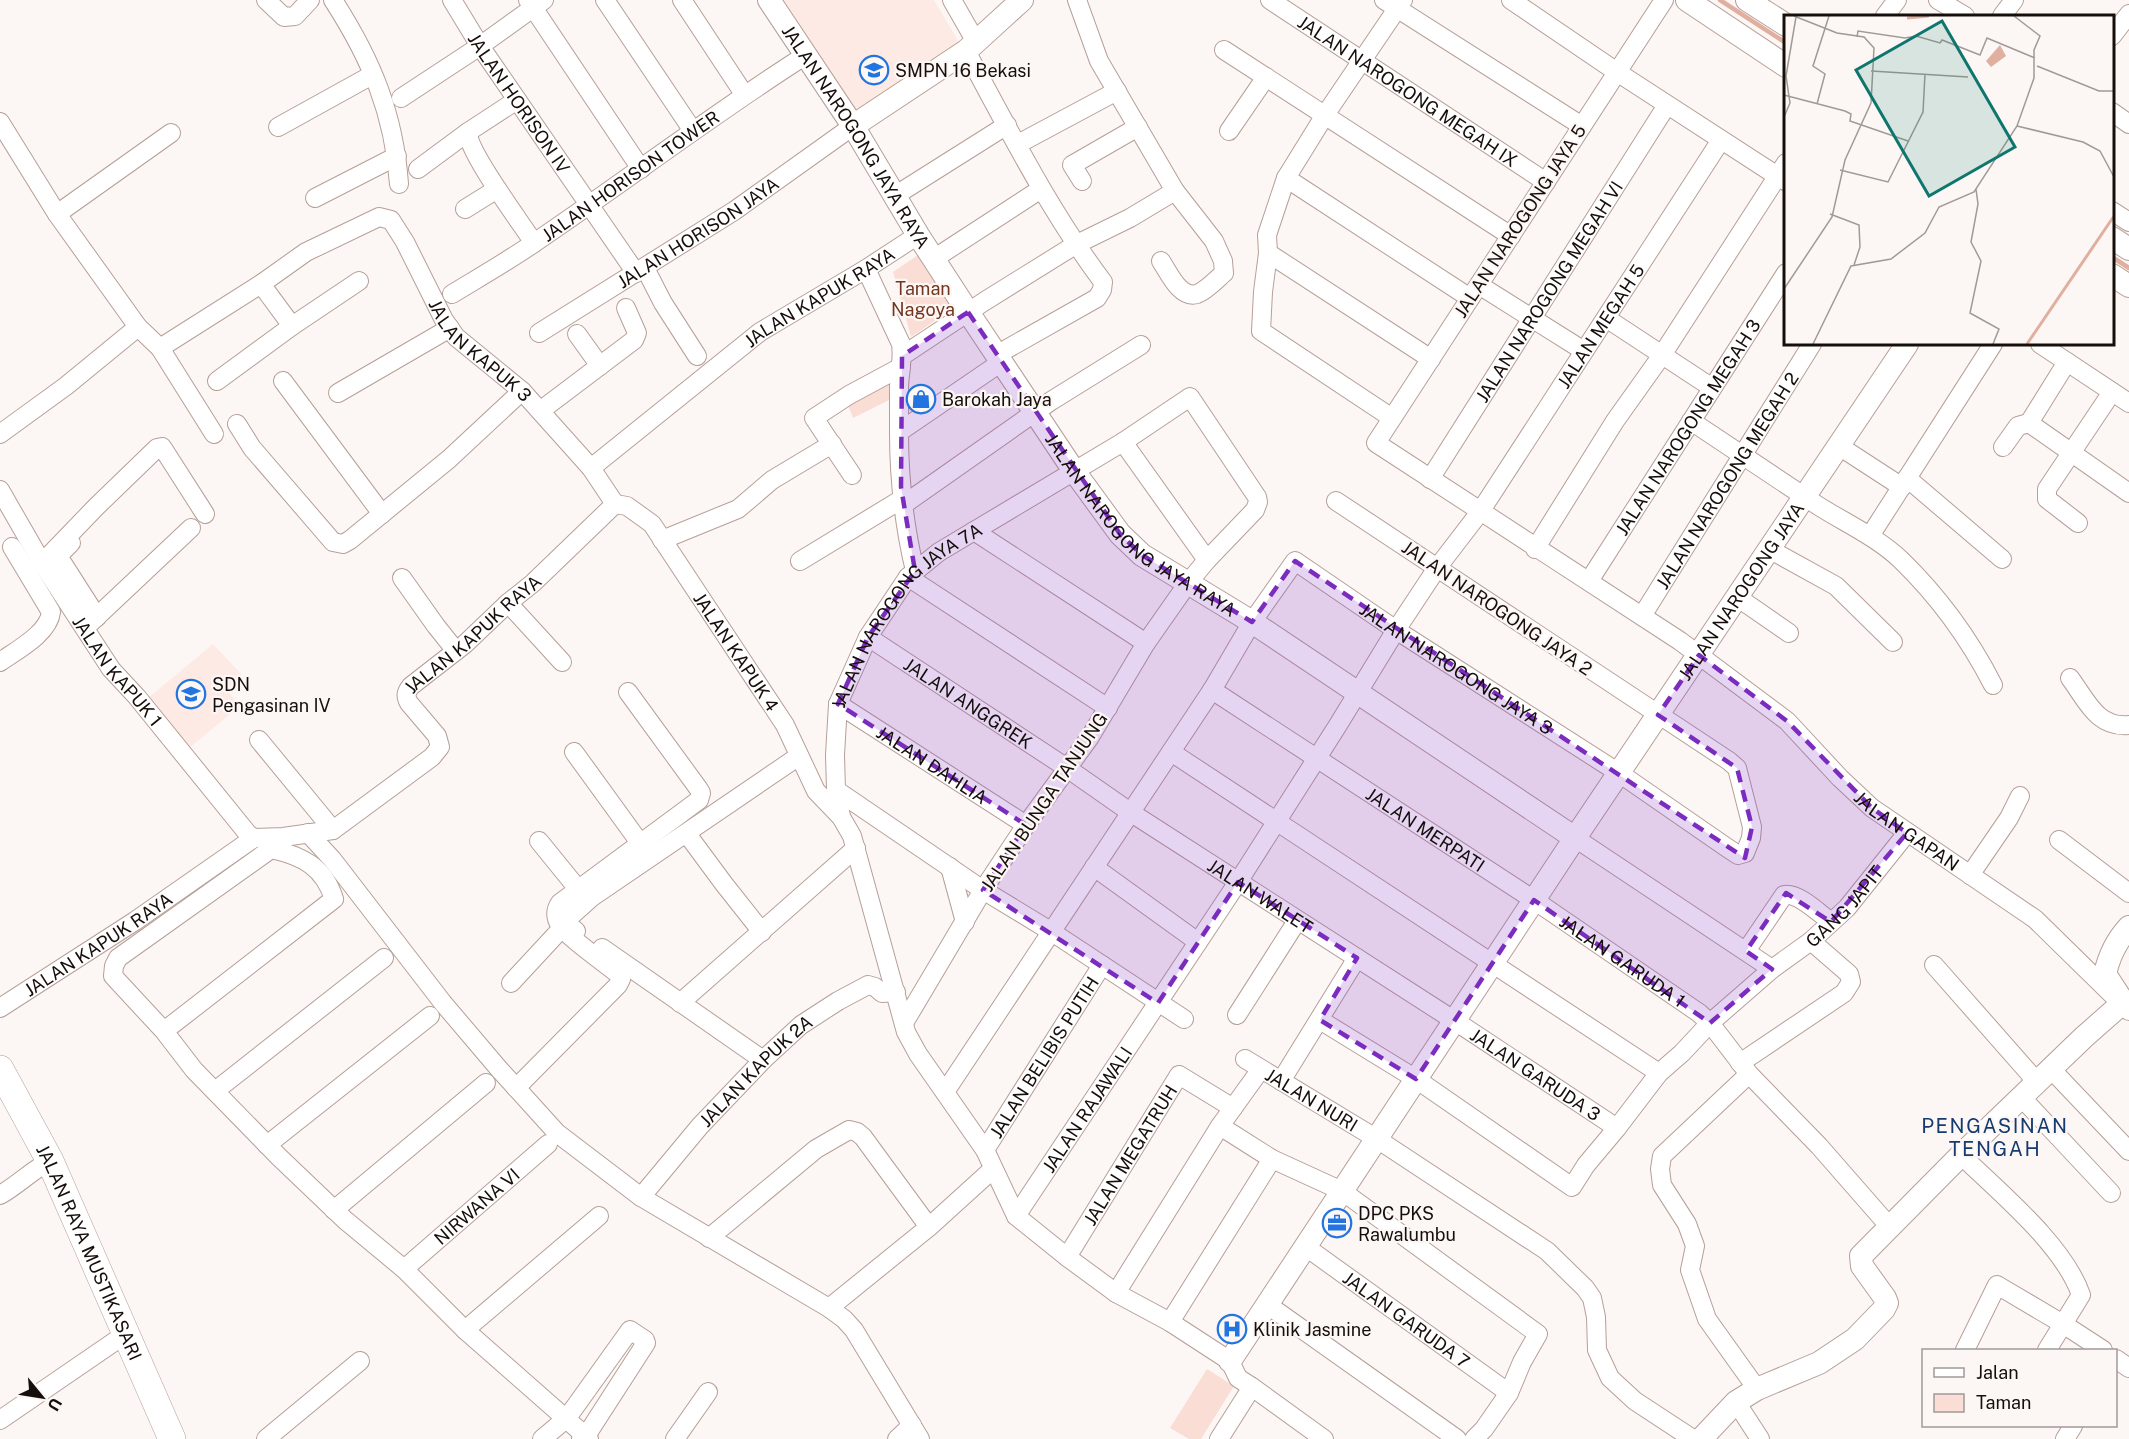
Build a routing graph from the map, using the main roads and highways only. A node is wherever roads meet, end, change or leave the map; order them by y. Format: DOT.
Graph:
graph roads {
  1 [pos="0,1069"];
  2 [pos="167,1437"];
  1 -- 2 [label="main road, JALAN RAYA MUSTIKASARI"];
}
